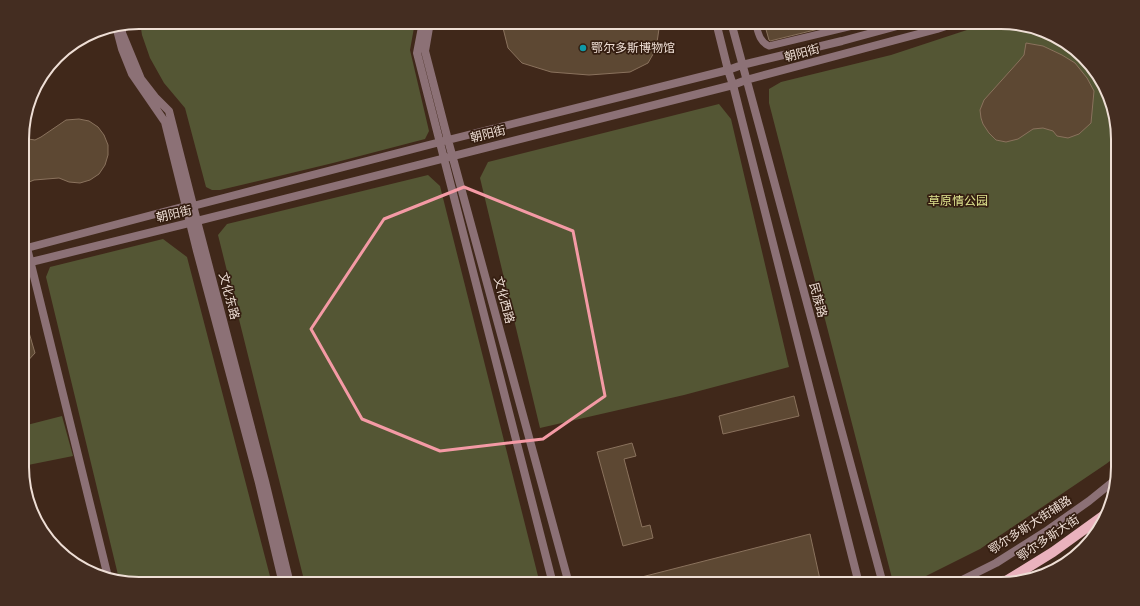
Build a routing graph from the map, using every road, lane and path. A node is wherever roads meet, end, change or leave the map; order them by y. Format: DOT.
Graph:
graph roads {
  1 [pos="422,29"];
  2 [pos="429,29"];
  3 [pos="718,29"];
  4 [pos="733,29"];
  5 [pos="757,29"];
  6 [pos="840,29"];
  7 [pos="886,29"];
  8 [pos="937,29"];
  9 [pos="122,30"];
  10 [pos="117,31"];
  11 [pos="742,65"];
  12 [pos="728,70"];
  13 [pos="746,80"];
  14 [pos="733,85"];
  15 [pos="444,141"];
  16 [pos="448,157"];
  17 [pos="190,206"];
  18 [pos="193,222"];
  19 [pos="29,248"];
  20 [pos="29,258"];
  21 [pos="31,262"];
  22 [pos="1110,484"];
  23 [pos="1098,520"];
  24 [pos="107,572"];
  25 [pos="1014,576"];
  26 [pos="281,577"];
  27 [pos="288,577"];
  28 [pos="551,577"];
  29 [pos="567,577"];
  30 [pos="857,577"];
  31 [pos="881,577"];
  32 [pos="967,577"];
  1 -- 15 [label="street, 文化西路"];
  2 -- 15 [label="street, 文化西路"];
  3 -- 12 [label="street"];
  4 -- 11 [label="street, 民族路"];
  5 -- 6 [label="street"];
  7 -- 11 [label="street, 朝阳街"];
  8 -- 13 [label="street, 朝阳街"];
  9 -- 17 [label="street, 文化东路"];
  10 -- 17 [label="street, 文化东路"];
  11 -- 12 [label="street, 朝阳街"];
  11 -- 13 [label="street, 民族路"];
  12 -- 14 [label="street"];
  12 -- 15 [label="street, 朝阳街"];
  13 -- 14 [label="street, 朝阳街"];
  13 -- 31 [label="street, 民族路"];
  14 -- 16 [label="street, 朝阳街"];
  14 -- 30 [label="street"];
  15 -- 16 [label="street, 文化西路"];
  15 -- 17 [label="street, 朝阳街"];
  16 -- 18 [label="street, 朝阳街"];
  16 -- 28 [label="street, 文化西路"];
  16 -- 29 [label="street, 文化西路"];
  17 -- 18 [label="street, 文化东路"];
  17 -- 19 [label="street, 朝阳街"];
  18 -- 21 [label="street, 朝阳街"];
  18 -- 26 [label="street, 文化东路"];
  18 -- 27 [label="street, 文化东路"];
  20 -- 21 [label="street"];
  21 -- 24 [label="street"];
  22 -- 32 [label="street, 鄂尔多斯大街辅路"];
  23 -- 25 [label="main road, 鄂尔多斯大街"];
}
